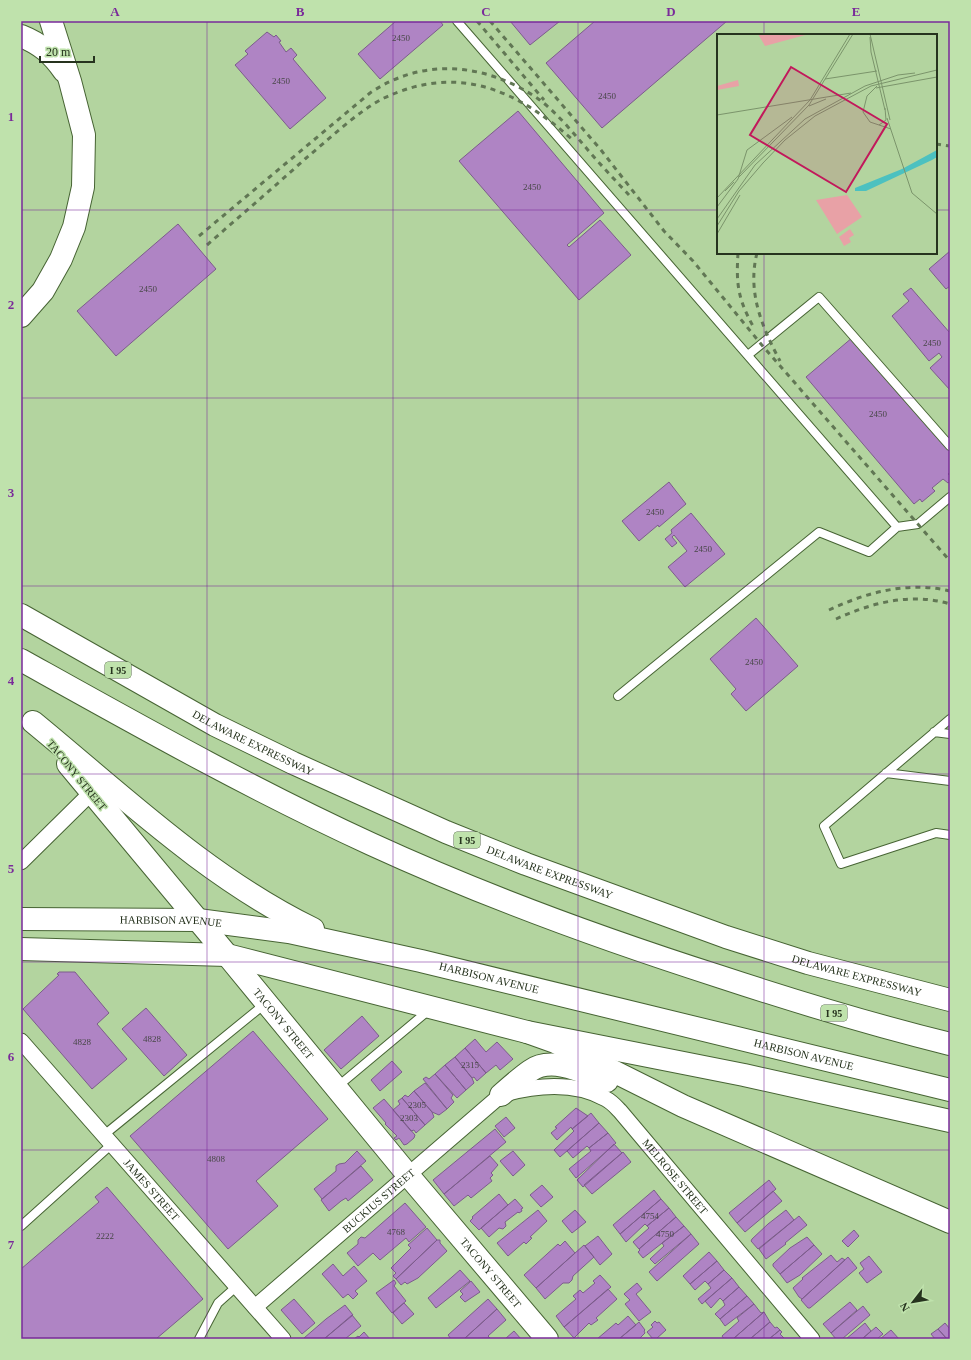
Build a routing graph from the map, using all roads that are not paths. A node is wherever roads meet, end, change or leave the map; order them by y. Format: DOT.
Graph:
graph roads {
  1 [pos="51,21"];
  2 [pos="457,21"];
  3 [pos="21,36"];
  4 [pos="70,81"];
  5 [pos="21,316"];
  6 [pos="748,355"];
  7 [pos="950,446"];
  8 [pos="950,497"];
  9 [pos="897,527"];
  10 [pos="21,615"];
  11 [pos="21,660"];
  12 [pos="618,696"];
  13 [pos="27,715"];
  14 [pos="950,719"];
  15 [pos="934,732"];
  16 [pos="950,734"];
  17 [pos="886,773"];
  18 [pos="950,781"];
  19 [pos="92,792"];
  20 [pos="950,835"];
  21 [pos="21,862"];
  22 [pos="21,919"];
  23 [pos="198,920"];
  24 [pos="339,942"];
  25 [pos="21,949"];
  26 [pos="227,955"];
  27 [pos="950,1000"];
  28 [pos="266,1002"];
  29 [pos="431,1008"];
  30 [pos="527,1032"];
  31 [pos="21,1041"];
  32 [pos="950,1044"];
  33 [pos="336,1088"];
  34 [pos="950,1090"];
  35 [pos="501,1095"];
  36 [pos="683,1106"];
  37 [pos="950,1121"];
  38 [pos="108,1140"];
  39 [pos="408,1175"];
  40 [pos="950,1222"];
  41 [pos="21,1226"];
  42 [pos="237,1286"];
  43 [pos="255,1307"];
  44 [pos="199,1339"];
  45 [pos="283,1339"];
  46 [pos="547,1339"];
  47 [pos="812,1339"];
  1 -- 4 [label="main road"];
  2 -- 6 [label="lane"];
  3 -- 4 [label="main road"];
  4 -- 5 [label="main road"];
  6 -- 7 [label="lane"];
  6 -- 9 [label="lane"];
  8 -- 9 [label="lane"];
  9 -- 12 [label="lane"];
  10 -- 27 [label="main road, DELAWARE EXPRESSWAY / I 95"];
  11 -- 32 [label="main road, I 95"];
  13 -- 19 [label="main road, TACONY STREET"];
  13 -- 24 [label="main road"];
  14 -- 15 [label="lane"];
  15 -- 16 [label="lane"];
  15 -- 17 [label="lane"];
  17 -- 18 [label="lane"];
  17 -- 20 [label="lane"];
  19 -- 21 [label="street"];
  19 -- 23 [label="main road, TACONY STREET"];
  22 -- 23 [label="main road, HARBISON AVENUE"];
  23 -- 24 [label="main road, HARBISON AVENUE"];
  23 -- 26 [label="main road, TACONY STREET"];
  24 -- 34 [label="main road, HARBISON AVENUE"];
  25 -- 26 [label="main road"];
  26 -- 28 [label="main road, TACONY STREET"];
  26 -- 29 [label="main road"];
  28 -- 33 [label="main road, TACONY STREET"];
  28 -- 38 [label="lane"];
  29 -- 30 [label="main road"];
  29 -- 33 [label="lane"];
  30 -- 36 [label="main road"];
  30 -- 37 [label="main road"];
  31 -- 38 [label="street, JAMES STREET"];
  33 -- 39 [label="main road, TACONY STREET"];
  35 -- 36 [label="main road"];
  35 -- 39 [label="street, BUCKIUS STREET"];
  35 -- 47 [label="street, MELROSE STREET"];
  36 -- 40 [label="main road"];
  38 -- 41 [label="lane"];
  38 -- 42 [label="street, JAMES STREET"];
  39 -- 43 [label="street, BUCKIUS STREET"];
  39 -- 46 [label="main road, TACONY STREET"];
  42 -- 43 [label="street, JAMES STREET"];
  42 -- 44 [label="lane"];
  43 -- 45 [label="street, JAMES STREET"];
}
